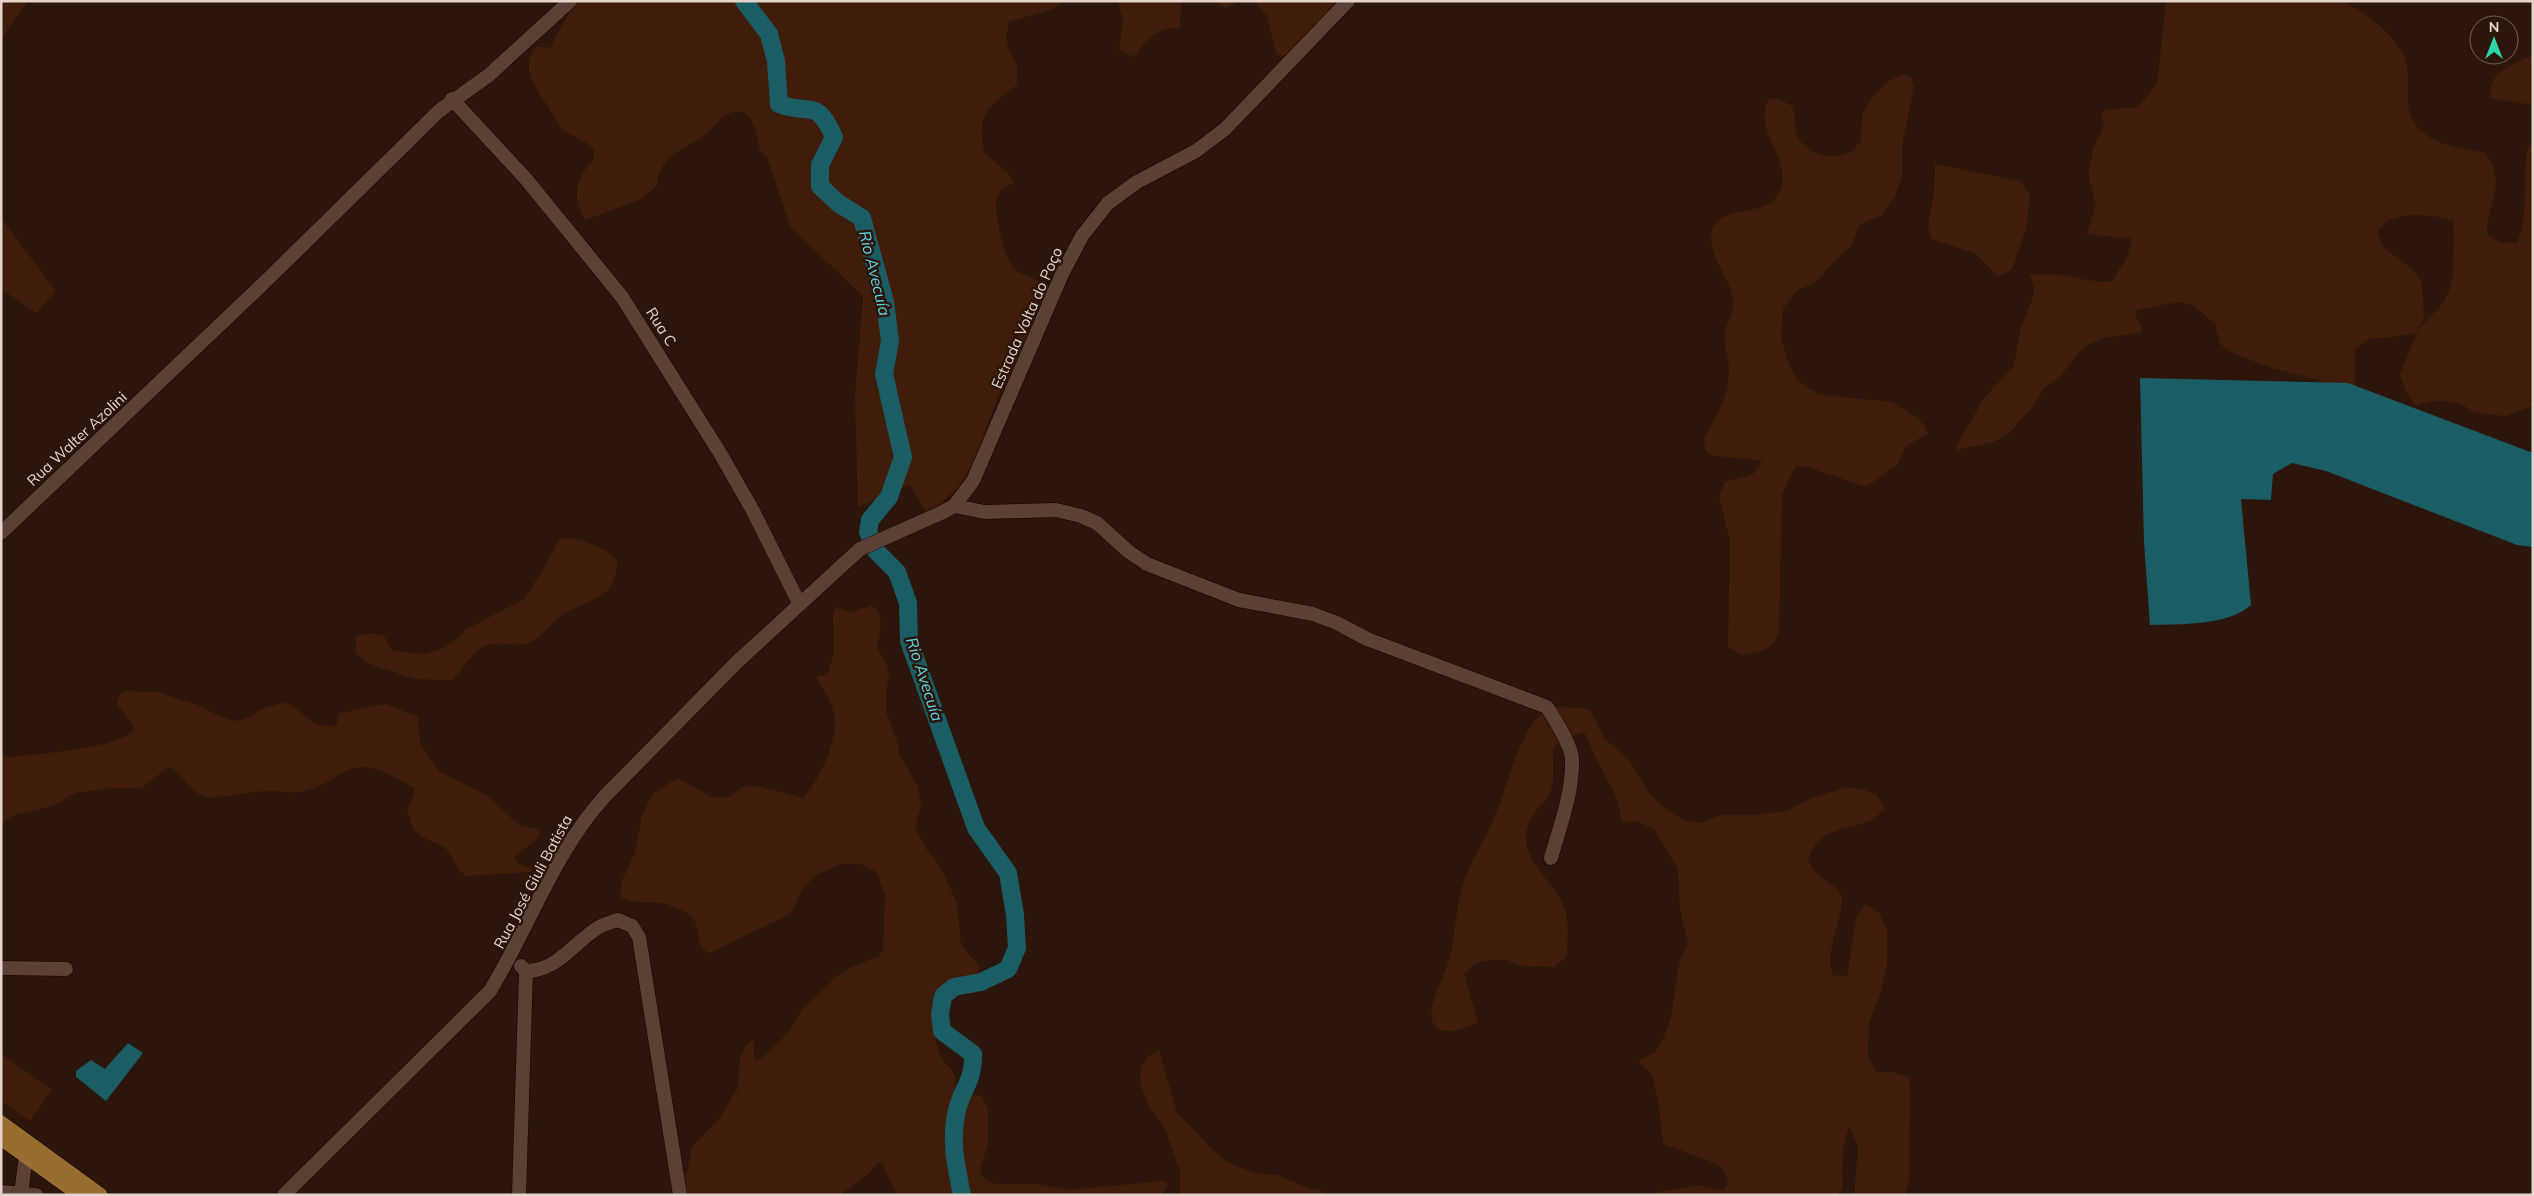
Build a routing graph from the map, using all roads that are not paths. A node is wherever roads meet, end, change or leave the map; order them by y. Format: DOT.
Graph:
graph roads {
  1 [pos="570,1"];
  2 [pos="1348,1"];
  3 [pos="452,99"];
  4 [pos="954,506"];
  5 [pos="1,534"];
  6 [pos="860,549"];
  7 [pos="799,603"];
  8 [pos="1551,858"];
  9 [pos="512,956"];
  10 [pos="1,968"];
  11 [pos="66,968"];
  12 [pos="526,971"];
  13 [pos="1,1123"];
  14 [pos="1,1138"];
  15 [pos="26,1156"];
  16 [pos="1,1192"];
  17 [pos="21,1194"];
  18 [pos="36,1195"];
  19 [pos="80,1195"];
  20 [pos="100,1195"];
  21 [pos="284,1195"];
  22 [pos="519,1195"];
  23 [pos="680,1195"];
  1 -- 3 [label="street, Rua Walter Azolini"];
  2 -- 4 [label="street, Estrada Volta do Poço"];
  3 -- 5 [label="street, Rua Walter Azolini"];
  3 -- 7 [label="street, Rua C"];
  4 -- 6 [label="street, Estrada Volta do Poço"];
  4 -- 8 [label="street"];
  6 -- 7 [label="street, Rua José Giuli Batista"];
  7 -- 9 [label="street, Rua José Giuli Batista"];
  9 -- 12 [label="street"];
  9 -- 21 [label="street, Rua José Giuli Batista"];
  10 -- 11 [label="street"];
  12 -- 22 [label="street"];
  12 -- 23 [label="street"];
  13 -- 20 [label="main road"];
  14 -- 15 [label="main road"];
  15 -- 17 [label="street"];
  15 -- 19 [label="main road"];
  16 -- 17 [label="street"];
  17 -- 18 [label="street"];
}
